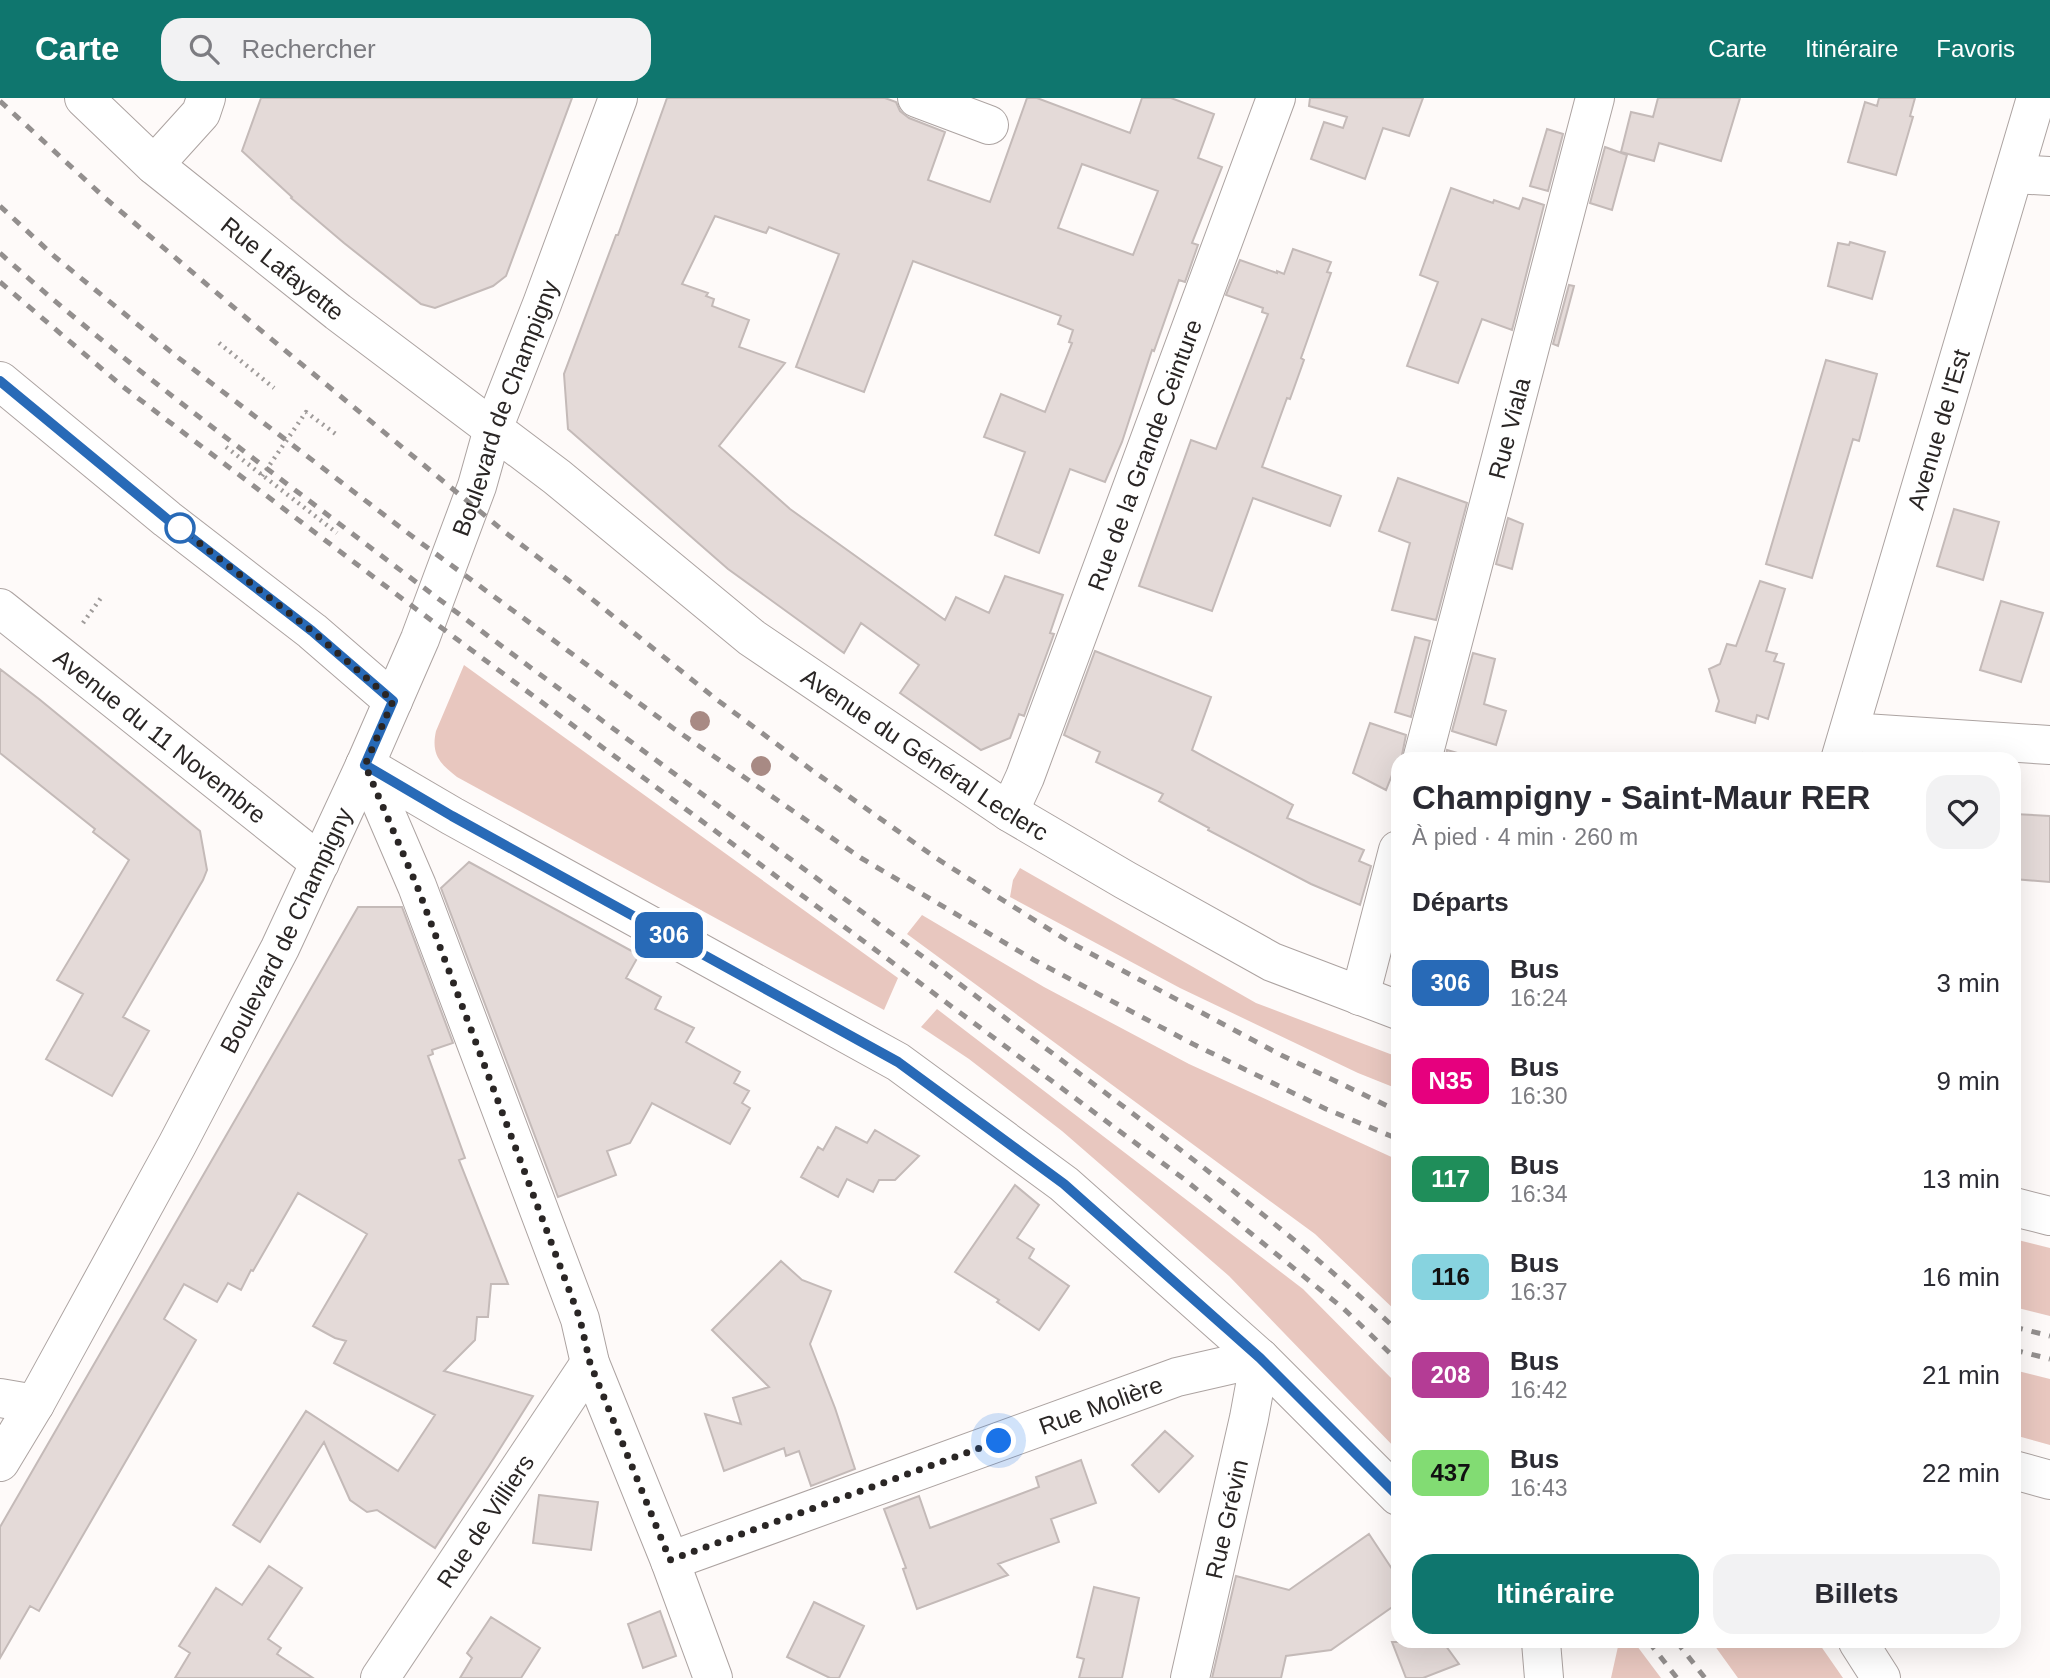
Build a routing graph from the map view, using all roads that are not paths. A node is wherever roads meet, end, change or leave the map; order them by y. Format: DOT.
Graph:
graph roads {
  1 [pos="84,98"];
  2 [pos="206,98"];
  3 [pos="618,98"];
  4 [pos="917,98"];
  5 [pos="1276,98"];
  6 [pos="1595,98"];
  7 [pos="2036,98"];
  8 [pos="989,125"];
  9 [pos="153,165"];
  10 [pos="2032,175"];
  11 [pos="0,381"];
  12 [pos="493,429"];
  13 [pos="0,608"];
  14 [pos="393,701"];
  15 [pos="2050,745"];
  16 [pos="1845,746"];
  17 [pos="1424,752"];
  18 [pos="365,765"];
  19 [pos="1009,813"];
  20 [pos="320,863"];
  21 [pos="1391,877"];
  22 [pos="1360,996"];
  23 [pos="1391,1007"];
  24 [pos="2021,1209"];
  25 [pos="2050,1216"];
  26 [pos="1260,1358"];
  27 [pos="590,1363"];
  28 [pos="17,1401"];
  29 [pos="0,1462"];
  30 [pos="2021,1472"];
  31 [pos="2050,1480"];
  32 [pos="1391,1489"];
  33 [pos="670,1560"];
  34 [pos="1542,1648"];
  35 [pos="1862,1648"];
  36 [pos="380,1678"];
  37 [pos="712,1678"];
  38 [pos="1190,1678"];
  39 [pos="1544,1678"];
  40 [pos="1881,1678"];
  1 -- 9 [label="street, Rue Lafayette"];
  2 -- 9 [label="street"];
  3 -- 12 [label="street, Boulevard de Champigny"];
  4 -- 8 [label="street"];
  5 -- 19 [label="street, Rue de la Grande Ceinture"];
  6 -- 17 [label="street, Rue Viala"];
  7 -- 10 [label="street, Avenue de l'Est"];
  9 -- 12 [label="street, Rue Lafayette"];
  10 -- 16 [label="street, Avenue de l'Est"];
  11 -- 14 [label="street"];
  12 -- 14 [label="street, Boulevard de Champigny"];
  12 -- 19 [label="street, Avenue du Général Leclerc"];
  13 -- 20 [label="street, Avenue du 11 Novembre"];
  14 -- 18 [label="street, Boulevard de Champigny"];
  15 -- 16 [label="street"];
  18 -- 20 [label="street, Boulevard de Champigny"];
  18 -- 26 [label="street"];
  18 -- 27 [label="street"];
  19 -- 22 [label="street, Avenue du Général Leclerc"];
  20 -- 28 [label="street, Boulevard de Champigny"];
  21 -- 22 [label="street"];
  22 -- 23 [label="street, Avenue du Général Leclerc"];
  24 -- 25 [label="street"];
  26 -- 32 [label="street"];
  26 -- 33 [label="street, Rue Molière"];
  26 -- 38 [label="street, Rue Grévin"];
  27 -- 33 [label="street"];
  27 -- 36 [label="street, Rue de Villiers"];
  28 -- 29 [label="street, Boulevard de Champigny"];
  30 -- 31 [label="street"];
  33 -- 37 [label="street"];
  34 -- 39 [label="street"];
  35 -- 40 [label="street"];
}
